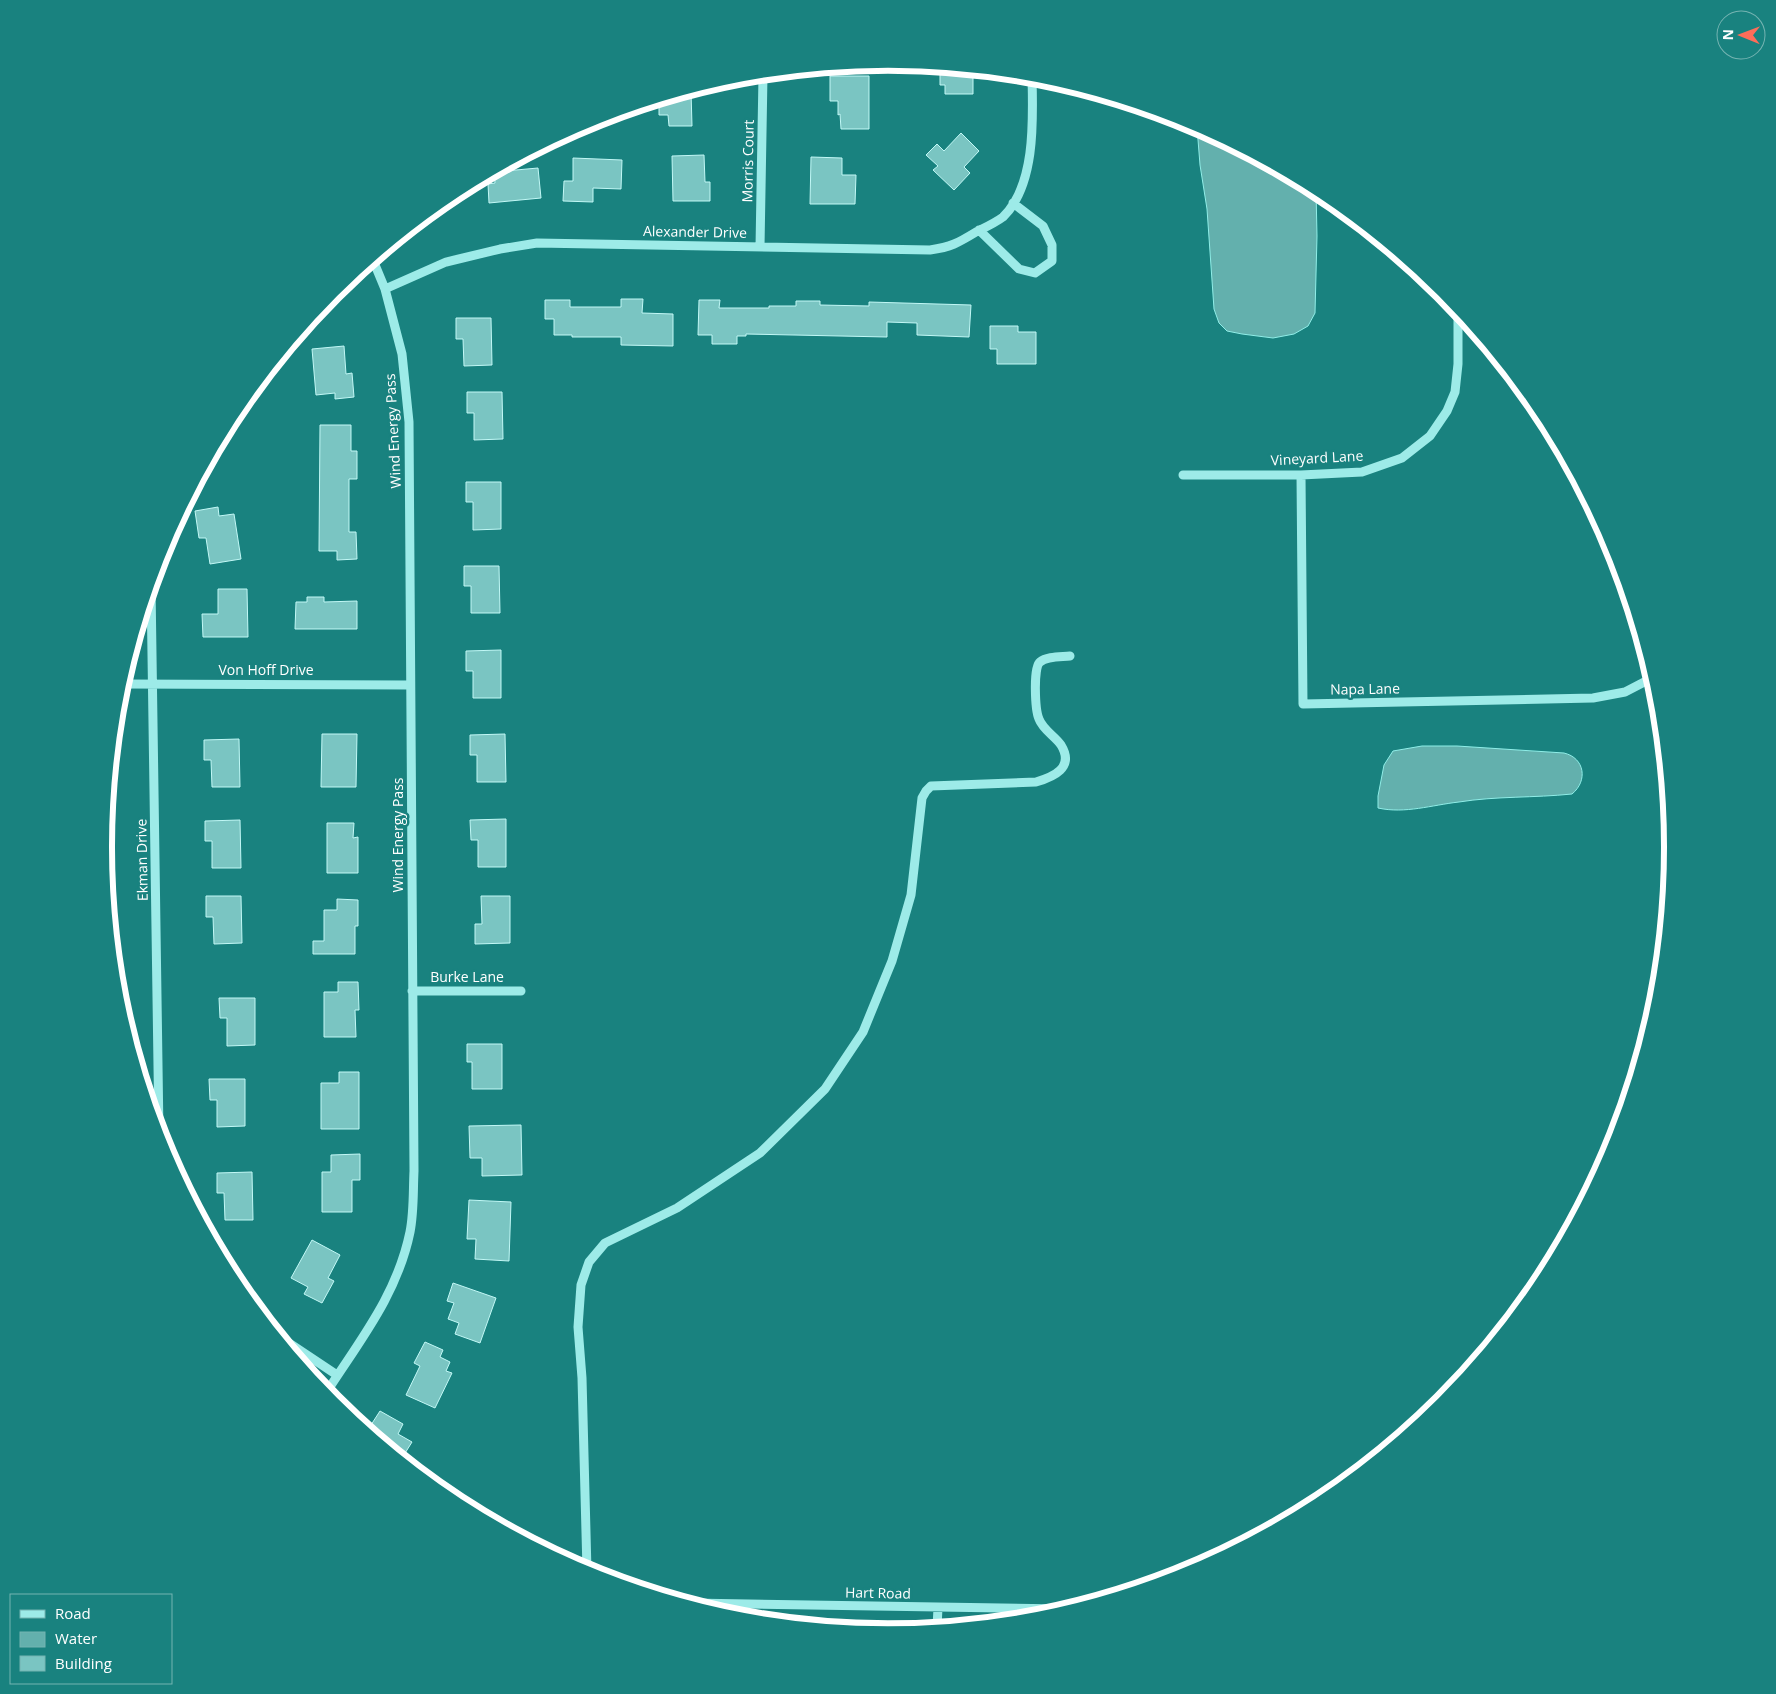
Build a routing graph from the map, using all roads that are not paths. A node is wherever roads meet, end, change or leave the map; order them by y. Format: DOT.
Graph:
graph roads {
  1 [pos="763,82"];
  2 [pos="1032,85"];
  3 [pos="1013,203"];
  4 [pos="980,230"];
  5 [pos="760,247"];
  6 [pos="375,266"];
  7 [pos="385,289"];
  8 [pos="1458,321"];
  9 [pos="1183,475"];
  10 [pos="1301,475"];
  11 [pos="152,603"];
  12 [pos="1070,656"];
  13 [pos="1645,681"];
  14 [pos="130,684"];
  15 [pos="154,684"];
  16 [pos="410,685"];
  17 [pos="412,991"];
  18 [pos="521,991"];
  19 [pos="159,1111"];
  20 [pos="297,1348"];
  21 [pos="337,1375"];
  22 [pos="330,1386"];
  23 [pos="587,1562"];
  24 [pos="718,1604"];
  25 [pos="938,1608"];
  26 [pos="1034,1609"];
  27 [pos="937,1621"];
  1 -- 5 [label="street, Morris Court"];
  2 -- 3 [label="street"];
  3 -- 4 [label="street, Alexander Drive"];
  3 -- 4 [label="street"];
  4 -- 5 [label="street, Alexander Drive"];
  5 -- 7 [label="street, Alexander Drive"];
  6 -- 7 [label="street, Wind Energy Pass"];
  7 -- 16 [label="street, Wind Energy Pass"];
  8 -- 10 [label="street, Vineyard Lane"];
  9 -- 10 [label="street, Vineyard Lane"];
  10 -- 13 [label="street, Napa Lane"];
  11 -- 15 [label="street, Ekman Drive"];
  12 -- 23 [label="street"];
  14 -- 15 [label="street, Von Hoff Drive"];
  15 -- 16 [label="street, Von Hoff Drive"];
  15 -- 19 [label="street, Ekman Drive"];
  16 -- 17 [label="street, Wind Energy Pass"];
  17 -- 18 [label="street, Burke Lane"];
  17 -- 21 [label="street, Wind Energy Pass"];
  20 -- 21 [label="street"];
  21 -- 22 [label="street, Wind Energy Pass"];
  24 -- 25 [label="street, Hart Road"];
  25 -- 26 [label="street, Hart Road"];
  25 -- 27 [label="street"];
}
